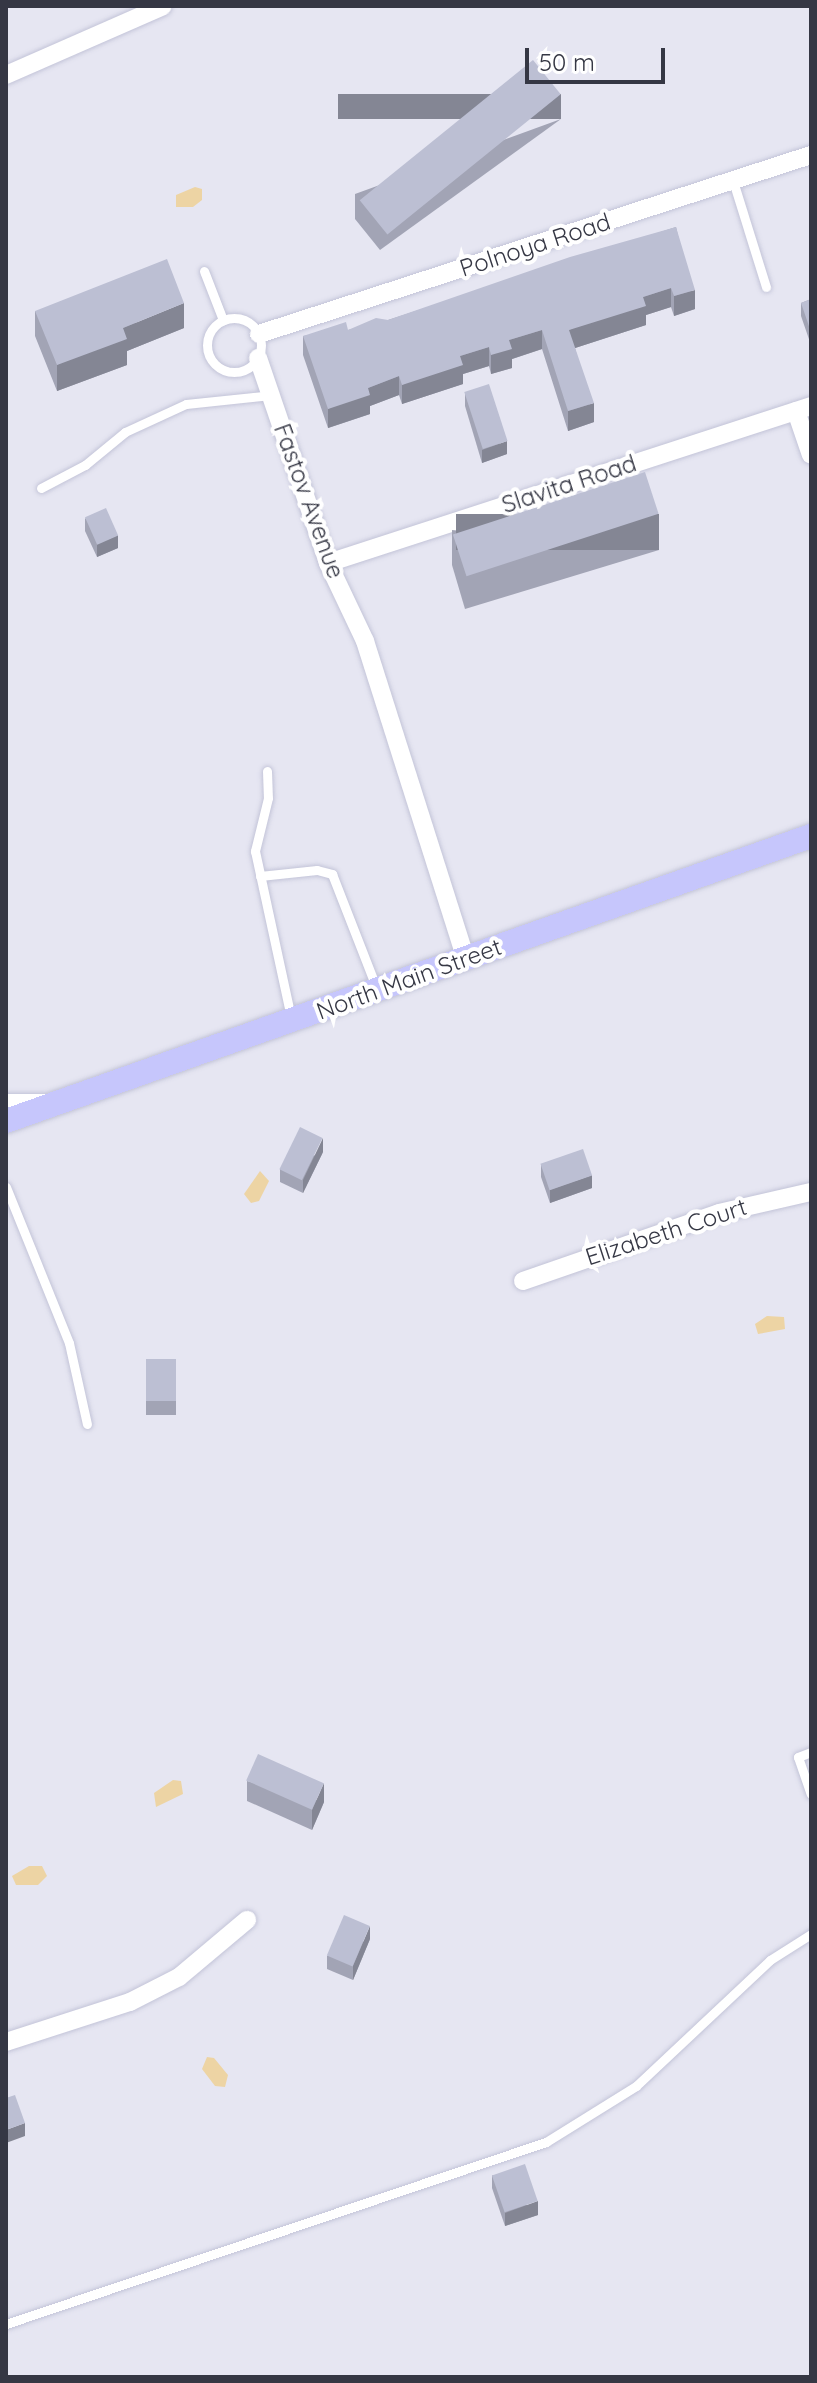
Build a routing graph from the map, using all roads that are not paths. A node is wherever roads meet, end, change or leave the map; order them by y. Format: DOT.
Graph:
graph roads {
  1 [pos="163,6"];
  2 [pos="6,75"];
  3 [pos="811,155"];
  4 [pos="733,181"];
  5 [pos="204,271"];
  6 [pos="766,287"];
  7 [pos="223,320"];
  8 [pos="259,334"];
  9 [pos="258,358"];
  10 [pos="271,395"];
  11 [pos="804,408"];
  12 [pos="811,455"];
  13 [pos="41,488"];
  14 [pos="328,563"];
  15 [pos="267,771"];
  16 [pos="811,836"];
  17 [pos="260,876"];
  18 [pos="466,959"];
  19 [pos="378,990"];
  20 [pos="292,1021"];
  21 [pos="6,1103"];
  22 [pos="57,1104"];
  23 [pos="6,1121"];
  24 [pos="6,1187"];
  25 [pos="811,1192"];
  26 [pos="523,1281"];
  27 [pos="87,1424"];
  28 [pos="811,1752"];
  29 [pos="811,1794"];
  30 [pos="247,1920"];
  31 [pos="811,1934"];
  32 [pos="6,2042"];
  33 [pos="6,2324"];
  1 -- 2 [label="street"];
  3 -- 4 [label="street, Polnoya Road"];
  4 -- 6 [label="lane"];
  4 -- 8 [label="street, Polnoya Road"];
  5 -- 7 [label="lane"];
  7 -- 8 [label="lane"];
  7 -- 9 [label="lane"];
  8 -- 9 [label="lane"];
  9 -- 10 [label="street, Fastov Avenue"];
  10 -- 13 [label="lane"];
  10 -- 14 [label="street, Fastov Avenue"];
  11 -- 12 [label="street"];
  11 -- 14 [label="street, Slavita Road"];
  14 -- 18 [label="street, Fastov Avenue"];
  15 -- 17 [label="lane"];
  16 -- 18 [label="main road, North Main Street"];
  17 -- 19 [label="lane"];
  17 -- 20 [label="lane"];
  18 -- 19 [label="main road, North Main Street"];
  19 -- 20 [label="main road, North Main Street"];
  20 -- 22 [label="main road, North Main Street"];
  21 -- 22 [label="street"];
  22 -- 23 [label="main road, North Main Street"];
  24 -- 27 [label="lane"];
  25 -- 26 [label="street, Elizabeth Court"];
  28 -- 29 [label="lane"];
  30 -- 32 [label="street"];
  31 -- 33 [label="lane"];
}
